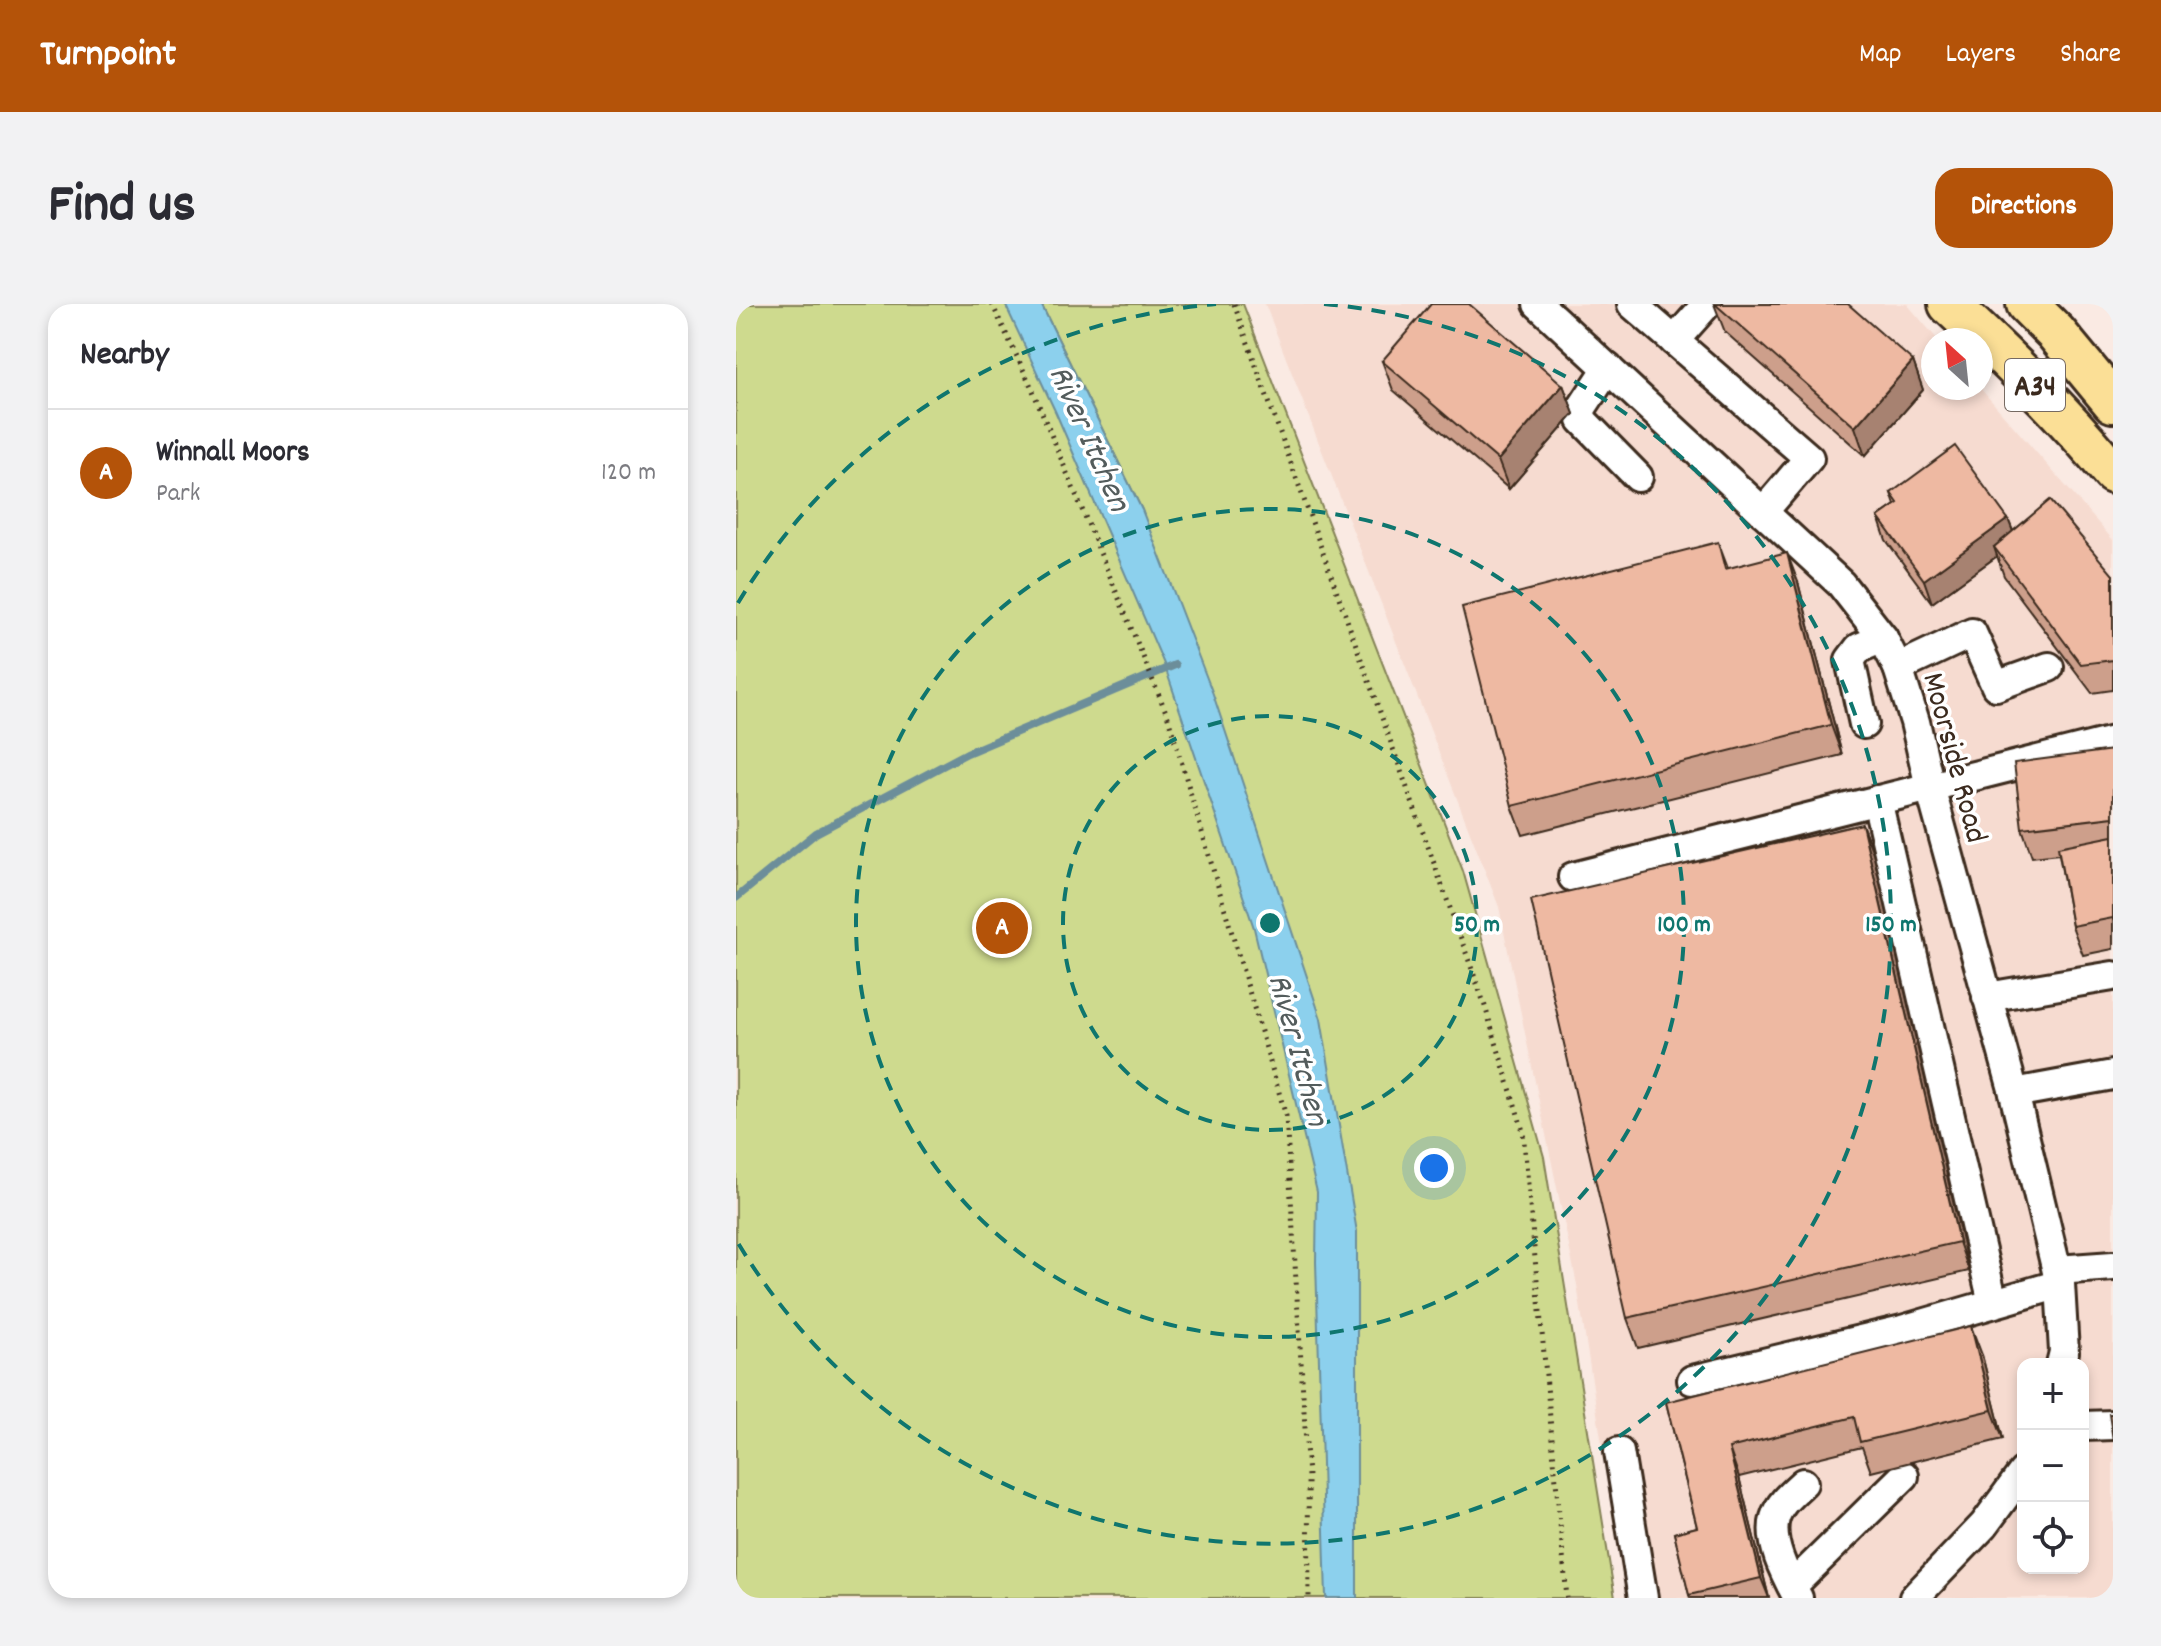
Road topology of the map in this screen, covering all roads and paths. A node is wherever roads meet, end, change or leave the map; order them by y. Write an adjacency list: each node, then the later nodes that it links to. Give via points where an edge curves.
1 (992, 304): 38 (path, via 1168,717 1286,1116 1308,1477)
2 (1234, 304): 39 (path, via 1484,1003 1523,1131)
3 (1538, 304): 9 (street, Moorside Road)
4 (1632, 304): 8 (street)
5 (1707, 304): 8 (street)
6 (1949, 304): 11 (highway, A34, via 2014,363)
7 (2027, 304): 10 (highway, A34)
8 (1674, 341): 13 (street, via 1809,458)
9 (1608, 368): 12 (street, via 1581,409 1582,420); 13 (street, Moorside Road)
10 (2113, 402)
11 (2113, 473)
12 (1638, 477)
13 (1763, 512): 14 (street, Moorside Road, via 1841,584)
14 (1883, 638): 16 (street, Moorside Road); 17 (street, via 1859,648 1850,660)
15 (2049, 667): 16 (street, via 1996,686 1972,633)
16 (1898, 668): 19 (street, Moorside Road)
17 (1864, 724)
18 (2113, 741): 19 (street)
19 (1930, 787): 20 (street); 23 (street, Moorside Road)
20 (1877, 800): 21 (street); 28 (street)
21 (1573, 877)
22 (2113, 976): 23 (street)
23 (1987, 997): 25 (street, Moorside Road)
24 (2113, 1075): 25 (street)
25 (2014, 1093): 27 (street, Moorside Road)
26 (2113, 1266): 27 (street)
27 (2058, 1277): 28 (street); 29 (street, Moorside Road)
28 (1993, 1303): 30 (street)
29 (2062, 1358)
30 (1692, 1380)
31 (2113, 1425): 32 (street)
32 (2089, 1426)
33 (1619, 1452): 40 (street)
34 (1904, 1476): 37 (street)
35 (2017, 1480): 41 (street, via 1984,1525)
36 (1803, 1483): 37 (street, via 1774,1519 1775,1539)
37 (1795, 1592)
38 (1309, 1598)
39 (1567, 1598)
40 (1643, 1598)
41 (1914, 1598)

